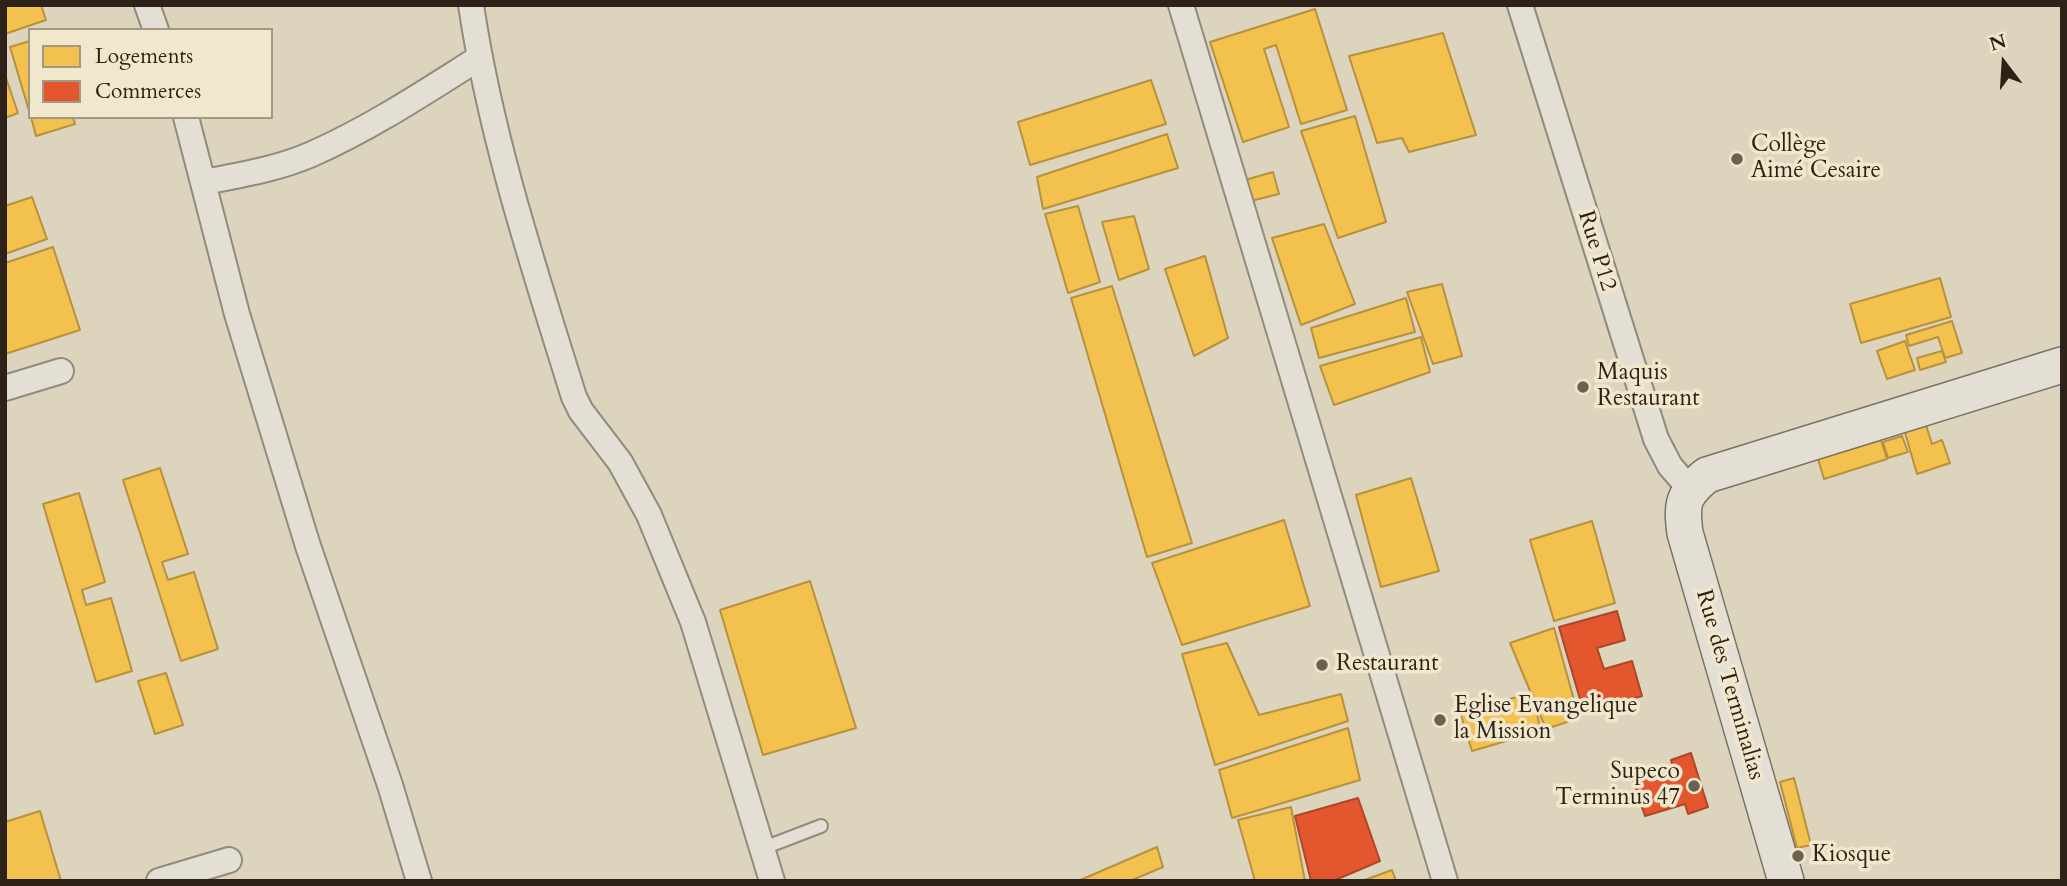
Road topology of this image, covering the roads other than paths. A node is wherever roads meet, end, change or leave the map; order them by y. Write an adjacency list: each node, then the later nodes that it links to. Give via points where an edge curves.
1 (147, 5): 5 (street)
2 (471, 5): 6 (street)
3 (1181, 5): 19 (street)
4 (1520, 5): 12 (street, Rue P12, via 1656,439 1670,466)
5 (155, 28)
6 (479, 58): 8 (street, via 311,154 258,172); 14 (street, via 506,173 574,397 620,462 649,515 688,610)
7 (187, 119): 8 (street)
8 (204, 182): 17 (street, via 237,314 304,533)
9 (2062, 365): 12 (street, via 1707,475)
10 (61, 372): 11 (street)
11 (5, 388)
12 (1690, 489): 20 (street, Rue des Terminalias, via 1682,513 1685,533)
13 (821, 826): 14 (lane)
14 (761, 849): 18 (street)
15 (229, 860): 16 (street)
16 (159, 881)
17 (419, 881)
18 (772, 881)
19 (1445, 881)
20 (1786, 881)

